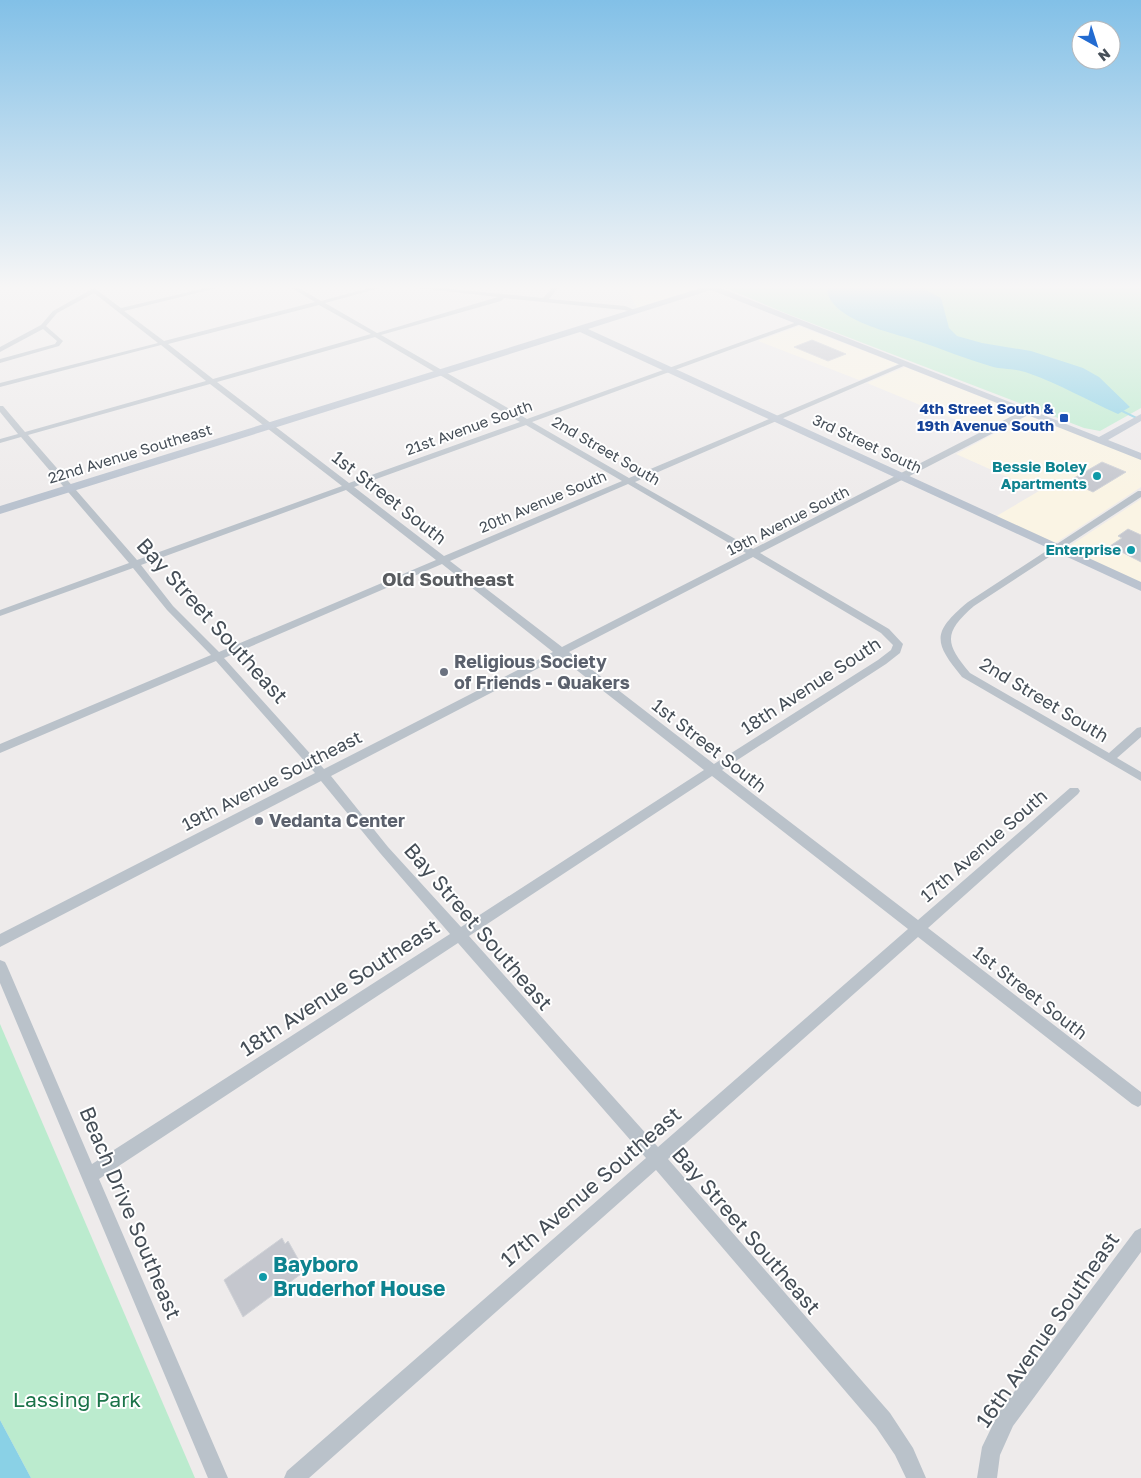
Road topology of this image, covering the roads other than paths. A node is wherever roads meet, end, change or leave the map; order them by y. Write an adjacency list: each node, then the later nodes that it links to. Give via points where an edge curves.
1 (16, 357): 10 (street)
2 (109, 357): 15 (street)
3 (182, 357): 14 (street, 1st Street South)
4 (296, 357): 14 (street)
5 (415, 357): 13 (street, 2nd Street South)
6 (490, 357): 13 (street, 22nd Avenue Southeast)
7 (642, 357): 12 (street, 3rd Street South)
8 (707, 357): 12 (street, 21st Avenue South)
9 (886, 357): 11 (street)
10 (0, 361)
11 (904, 364): 17 (street); 19 (street, 20th Avenue South)
12 (670, 370): 19 (street, 3rd Street South); 20 (street, 21st Avenue South)
13 (441, 372): 20 (street, 2nd Street South); 22 (street, 22nd Avenue Southeast)
14 (212, 380): 22 (street, 1st Street South); 23 (street)
15 (0, 385)
16 (0, 408): 23 (street, Bay Street Southeast)
17 (1027, 412): 25 (street); 27 (street, 19th Avenue South)
18 (1141, 417): 21 (street)
19 (775, 419): 27 (street, 3rd Street South); 28 (street, 20th Avenue South)
20 (527, 422): 28 (street, 2nd Street South); 29 (street, 21st Avenue South)
21 (1130, 424): 25 (street)
22 (268, 427): 29 (street, 1st Street South); 30 (street, 22nd Avenue Southeast)
23 (22, 434): 24 (street); 30 (street, Bay Street Southeast)
24 (0, 440)
25 (1101, 440): 26 (street)
26 (1141, 457)
27 (903, 477): 33 (street, 3rd Street South); 34 (street, 19th Avenue South)
28 (628, 481): 34 (street, 2nd Street South); 35 (street, 20th Avenue South)
29 (346, 487): 35 (street, 1st Street South); 36 (street, 21st Avenue South)
30 (70, 489): 32 (street, 22nd Avenue Southeast); 36 (street, Bay Street Southeast)
31 (1141, 493): 33 (street)
32 (0, 510)
33 (1057, 549): 37 (street, 3rd Street South); 44 (street, 2nd Street South, via 963,610 947,627 943,639 952,659 966,675)
34 (752, 554): 39 (street, 2nd Street South, via 885,631); 40 (street, 19th Avenue South)
35 (441, 560): 40 (street, 1st Street South); 41 (street, 20th Avenue South)
36 (135, 564): 38 (street, 21st Avenue South); 41 (street, Bay Street Southeast, via 170,608)
37 (1141, 588)
38 (0, 613)
39 (898, 644): 45 (street, 18th Avenue South, via 896,651 882,662)
40 (560, 653): 45 (street, 1st Street South); 46 (street, 19th Avenue Southeast)
41 (217, 656): 43 (street, 20th Avenue South); 46 (street, Bay Street Southeast)
42 (1141, 731): 44 (street)
43 (0, 749)
44 (1109, 759): 47 (street, 2nd Street South)
45 (712, 770): 49 (street, 1st Street South); 50 (street, 18th Avenue Southeast)
46 (322, 775): 50 (street, Bay Street Southeast); 51 (street, 19th Avenue Southeast)
47 (1141, 777)
48 (1074, 791): 49 (street, 17th Avenue South)
49 (917, 928): 53 (street, 1st Street South); 54 (street, 17th Avenue Southeast)
50 (460, 935): 54 (street, Bay Street Southeast); 55 (street, 18th Avenue Southeast)
51 (0, 941)
52 (0, 966): 55 (street, Beach Drive Southeast)
53 (1138, 1099)
54 (657, 1158): 58 (street, 17th Avenue Southeast); 59 (street, Bay Street Southeast, via 883,1420 897,1438)
55 (90, 1175): 57 (street, Beach Drive Southeast)
56 (1141, 1237): 60 (street, 16th Avenue Southeast, via 1006,1419 994,1441)
57 (218, 1478)
58 (294, 1478)
59 (916, 1478)
60 (987, 1478)

